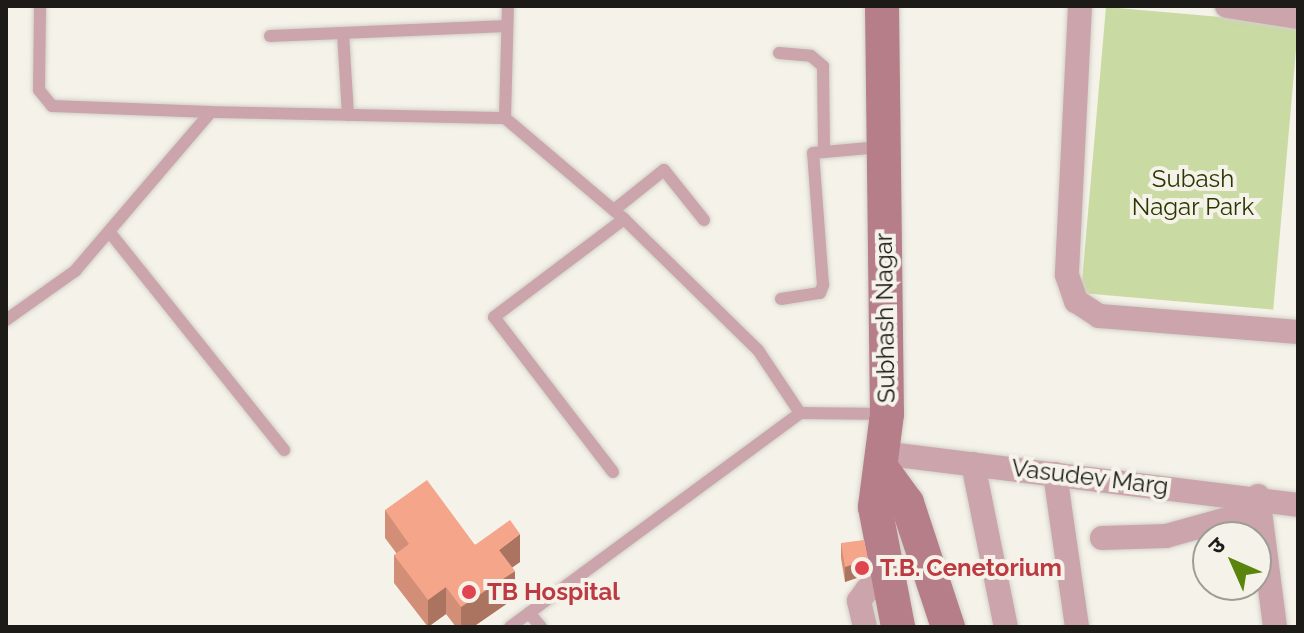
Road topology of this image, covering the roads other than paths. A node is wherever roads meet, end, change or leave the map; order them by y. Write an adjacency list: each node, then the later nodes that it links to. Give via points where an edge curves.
1 (40, 6): 11 (lane, via 39,90 52,106)
2 (508, 6): 7 (lane)
3 (882, 6): 14 (street, Subhash Nagar)
4 (1080, 6): 21 (street, via 1067,275 1076,301 1099,316)
5 (1227, 6): 6 (street)
6 (1298, 17)
7 (507, 26): 8 (lane); 13 (lane)
8 (343, 33): 9 (lane); 12 (lane)
9 (270, 36)
10 (779, 53): 15 (lane, via 811,56 823,66)
11 (211, 112): 12 (lane); 18 (lane)
12 (348, 115): 13 (lane)
13 (505, 118): 16 (lane)
14 (884, 147): 15 (lane); 23 (street, Subhash Nagar)
15 (824, 152): 19 (lane, via 813,153 823,285 820,293)
16 (619, 215): 17 (lane, via 664,170); 22 (lane, via 758,350); 27 (lane, via 494,317)
17 (704, 220)
18 (111, 234): 20 (lane); 24 (lane)
19 (781, 299)
20 (6, 320)
21 (1298, 332)
22 (800, 413): 23 (lane); 33 (lane)
23 (887, 414): 25 (street, Subhash Nagar)
24 (284, 450)
25 (882, 461): 26 (street, Vasudev Marg); 32 (street, Subhash Nagar, via 875,507); 38 (street, via 907,503)
26 (973, 464): 28 (street, Vasudev Marg); 39 (street)
27 (613, 472)
28 (1055, 474): 29 (street, Vasudev Marg); 40 (street)
29 (1259, 503): 30 (street, Vasudev Marg); 31 (street, via 1166,536); 41 (street)
30 (1298, 505)
31 (1102, 538)
32 (889, 583): 36 (street, via 867,590 859,601); 37 (street, Subhash Nagar)
33 (529, 613): 34 (lane); 35 (lane)
34 (510, 627)
35 (541, 627)
36 (865, 627)
37 (898, 627)
38 (948, 627)
39 (1006, 627)
40 (1077, 627)
41 (1275, 627)

